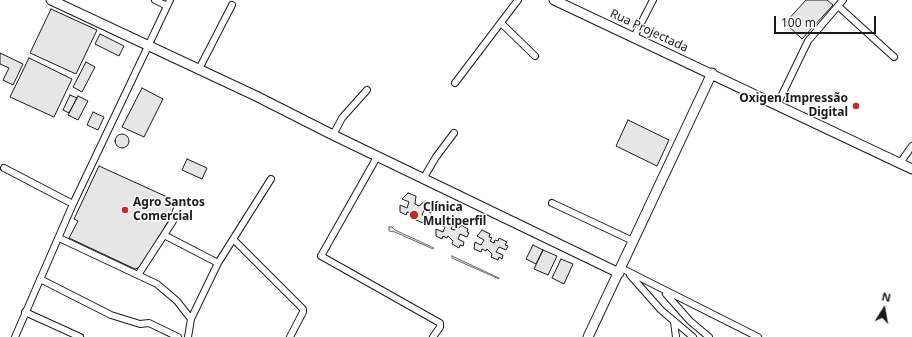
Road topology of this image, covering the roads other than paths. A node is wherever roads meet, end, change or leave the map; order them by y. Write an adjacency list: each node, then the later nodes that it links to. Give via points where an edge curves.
1 (51, 0): 11 (street)
2 (155, 0): 7 (street)
3 (518, 0): 9 (street)
4 (554, 0): 10 (street, Rua Projectada)
5 (653, 0): 10 (street)
6 (841, 2): 13 (street); 18 (street, via 808,41)
7 (168, 3): 11 (street)
8 (232, 5): 14 (street)
9 (501, 23): 12 (street); 16 (street)
10 (634, 37): 15 (street, Rua Projectada)
11 (149, 46): 14 (street); 29 (street)
12 (535, 56)
13 (894, 57)
14 (199, 69): 20 (street)
15 (712, 73): 18 (street, Rua Projectada); 34 (street)
16 (455, 83)
17 (367, 90): 20 (street, via 342,118)
18 (777, 105): 23 (street, Rua Projectada)
19 (454, 133): 27 (street)
20 (332, 135): 22 (street)
21 (912, 146): 23 (street)
22 (377, 157): 27 (street); 48 (street, via 321,256 440,323)
23 (900, 163): 25 (street, Rua Projectada)
24 (4, 168): 29 (street)
25 (912, 168)
26 (271, 179): 33 (street)
27 (423, 179): 36 (street)
28 (552, 203): 34 (street)
29 (73, 204): 32 (street)
30 (173, 221): 31 (street)
31 (164, 235): 35 (street); 37 (street)
32 (59, 238): 37 (street); 38 (street)
33 (233, 239): 35 (street); 47 (street, via 303,309)
34 (633, 241): 36 (street)
35 (218, 263): 41 (street)
36 (620, 271): 39 (street); 42 (street, via 632,276); 49 (street)
37 (138, 275): 41 (street, via 157,284 177,301)
38 (40, 279): 40 (street); 45 (street, via 111,315 140,324 149,323)
39 (657, 287): 52 (street); 53 (street)
40 (25, 312): 43 (street); 44 (street)
41 (191, 319): 46 (street)
42 (674, 322): 50 (street); 51 (street)
43 (15, 337)
44 (80, 337)
45 (178, 337)
46 (188, 337)
47 (290, 337)
48 (433, 337)
49 (588, 337)
50 (676, 337)
51 (693, 337)
52 (709, 337)
53 (758, 337)

